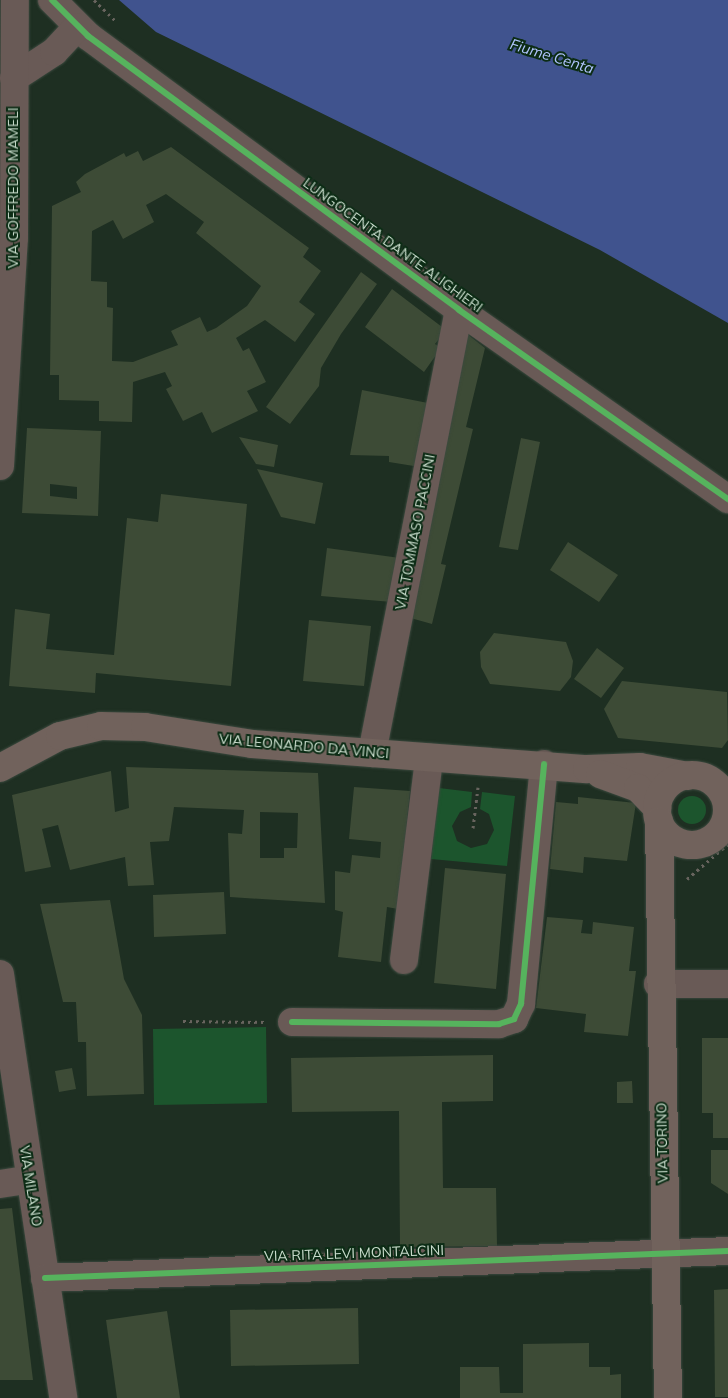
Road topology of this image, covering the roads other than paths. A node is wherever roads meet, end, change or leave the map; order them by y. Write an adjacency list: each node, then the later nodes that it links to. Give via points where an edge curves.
1 (15, 0): 4 (street, VIA GOFFREDO MAMELI)
2 (52, 0): 3 (street, LUNGOCENTA DANTE ALIGHIERI)
3 (77, 27): 4 (street, via 54,52); 5 (street, LUNGOCENTA DANTE ALIGHIERI)
4 (14, 78): 6 (street, VIA GOFFREDO MAMELI, via 14,238)
5 (459, 310): 7 (street, LUNGOCENTA DANTE ALIGHIERI); 8 (street, VIA TOMMASO PACCINI)
6 (0, 466)
7 (728, 499)
8 (372, 753): 9 (main road, VIA LEONARDO DA VINCI); 11 (main road, VIA LEONARDO DA VINCI, via 101,726 60,736)
9 (429, 758): 10 (main road, VIA LEONARDO DA VINCI); 18 (street)
10 (544, 764): 12 (main road, VIA LEONARDO DA VINCI); 22 (street, via 521,1004 514,1020 499,1024)
11 (0, 768)
12 (587, 769): 13 (main road, VIA LEONARDO DA VINCI, via 640,768); 14 (main road, VIA LEONARDO DA VINCI, via 638,788)
13 (709, 779): 14 (main road, via 667,787); 15 (main road, via 727,804)
14 (658, 815): 16 (main road, via 670,837); 17 (main road, VIA TORINO)
15 (727, 829): 16 (main road)
16 (697, 845): 17 (main road)
17 (671, 887): 19 (main road, VIA TORINO)
18 (404, 960)
19 (658, 984): 20 (street); 26 (main road, VIA TORINO)
20 (728, 984)
21 (1, 989): 23 (street, VIA MILANO)
22 (292, 1022)
23 (30, 1179): 24 (street); 27 (street, VIA MILANO)
24 (0, 1184)
25 (728, 1251): 26 (street, VIA RITA LEVI MONTALCINI)
26 (664, 1253): 27 (street, VIA RITA LEVI MONTALCINI); 29 (main road, VIA TORINO)
27 (45, 1278): 28 (street, VIA MILANO)
28 (63, 1398)
29 (668, 1398)

